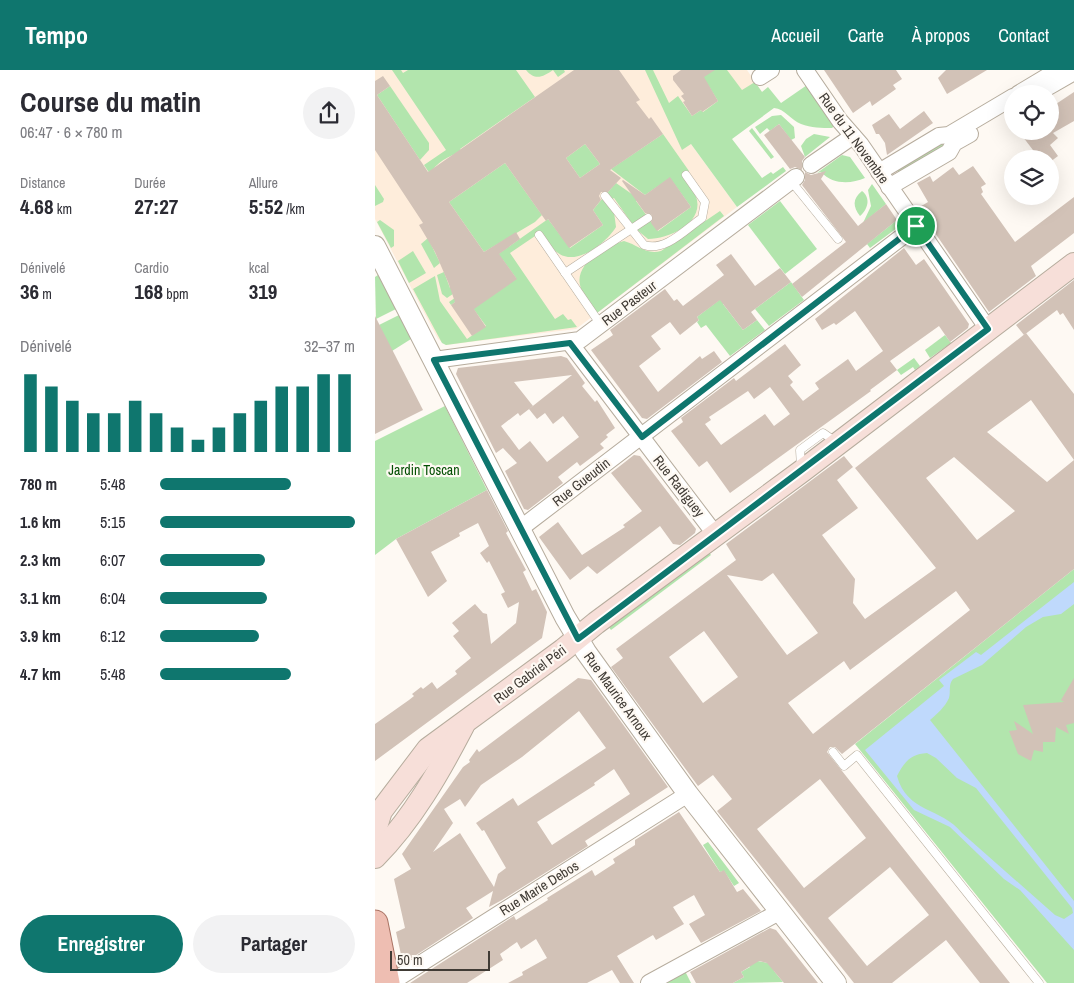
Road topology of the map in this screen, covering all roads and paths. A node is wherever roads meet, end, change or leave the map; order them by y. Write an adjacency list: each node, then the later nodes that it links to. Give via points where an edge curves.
1 (805, 70): 8 (street, Rue du 11 Novembre)
2 (1057, 70): 4 (street)
3 (1074, 72): 5 (street)
4 (1033, 85)
5 (1052, 85)
6 (1004, 103): 9 (street)
7 (1004, 113): 9 (street)
8 (853, 136): 10 (street); 11 (street, Rue du 11 Novembre)
9 (952, 139): 11 (street, via 939,136); 14 (street, via 949,152)
10 (811, 165)
11 (879, 172): 14 (street, Rue du 11 Novembre)
12 (686, 175): 18 (lane, via 705,202 702,218 663,246 644,245)
13 (794, 179): 20 (lane); 24 (street, Rue Pasteur)
14 (889, 187): 17 (street, Rue du 11 Novembre)
15 (605, 196): 18 (lane)
16 (648, 218): 18 (lane)
17 (916, 226): 25 (street, Rue du 11 Novembre); 28 (street, Rue Gueudin)
18 (631, 230): 23 (lane)
19 (539, 235): 23 (lane)
20 (838, 240)
21 (375, 246): 27 (street, Rue Maurice Arnoux)
22 (1074, 264): 25 (main road, Rue Gabriel Péri)
23 (565, 273): 24 (lane)
24 (601, 325): 26 (street, Rue Pasteur)
25 (988, 329): 30 (main road, Rue Gabriel Péri)
26 (570, 343): 27 (street, Rue Pasteur); 28 (street, Rue Radiguey)
27 (434, 360): 29 (street, Rue Maurice Arnoux)
28 (642, 437): 29 (street, Rue Gueudin); 30 (street, Rue Radiguey)
29 (521, 528): 31 (street, Rue Maurice Arnoux)
30 (715, 534): 31 (main road, Rue Gabriel Péri)
31 (578, 639): 32 (main road, Rue Gabriel Péri); 35 (street, Rue Maurice Arnoux)
32 (465, 722): 34 (lane, Rue Gabriel Péri); 36 (main road, Rue Gabriel Péri, via 428,749 381,811); 38 (main road, Rue Gabriel Péri, via 438,774 389,844)
33 (833, 752): 44 (lane, via 844,766 857,755)
34 (420, 784)
35 (688, 794): 39 (street, Rue Maurice Arnoux); 42 (street, Rue Marie Debos)
36 (380, 831): 37 (lane, Rue Gabriel Péri)
37 (375, 850)
38 (375, 857)
39 (779, 912): 41 (street, Rue Maurice Arnoux); 43 (street)
40 (375, 923): 42 (main road)
41 (830, 979)
42 (388, 983)
43 (649, 983)
44 (1039, 983)

